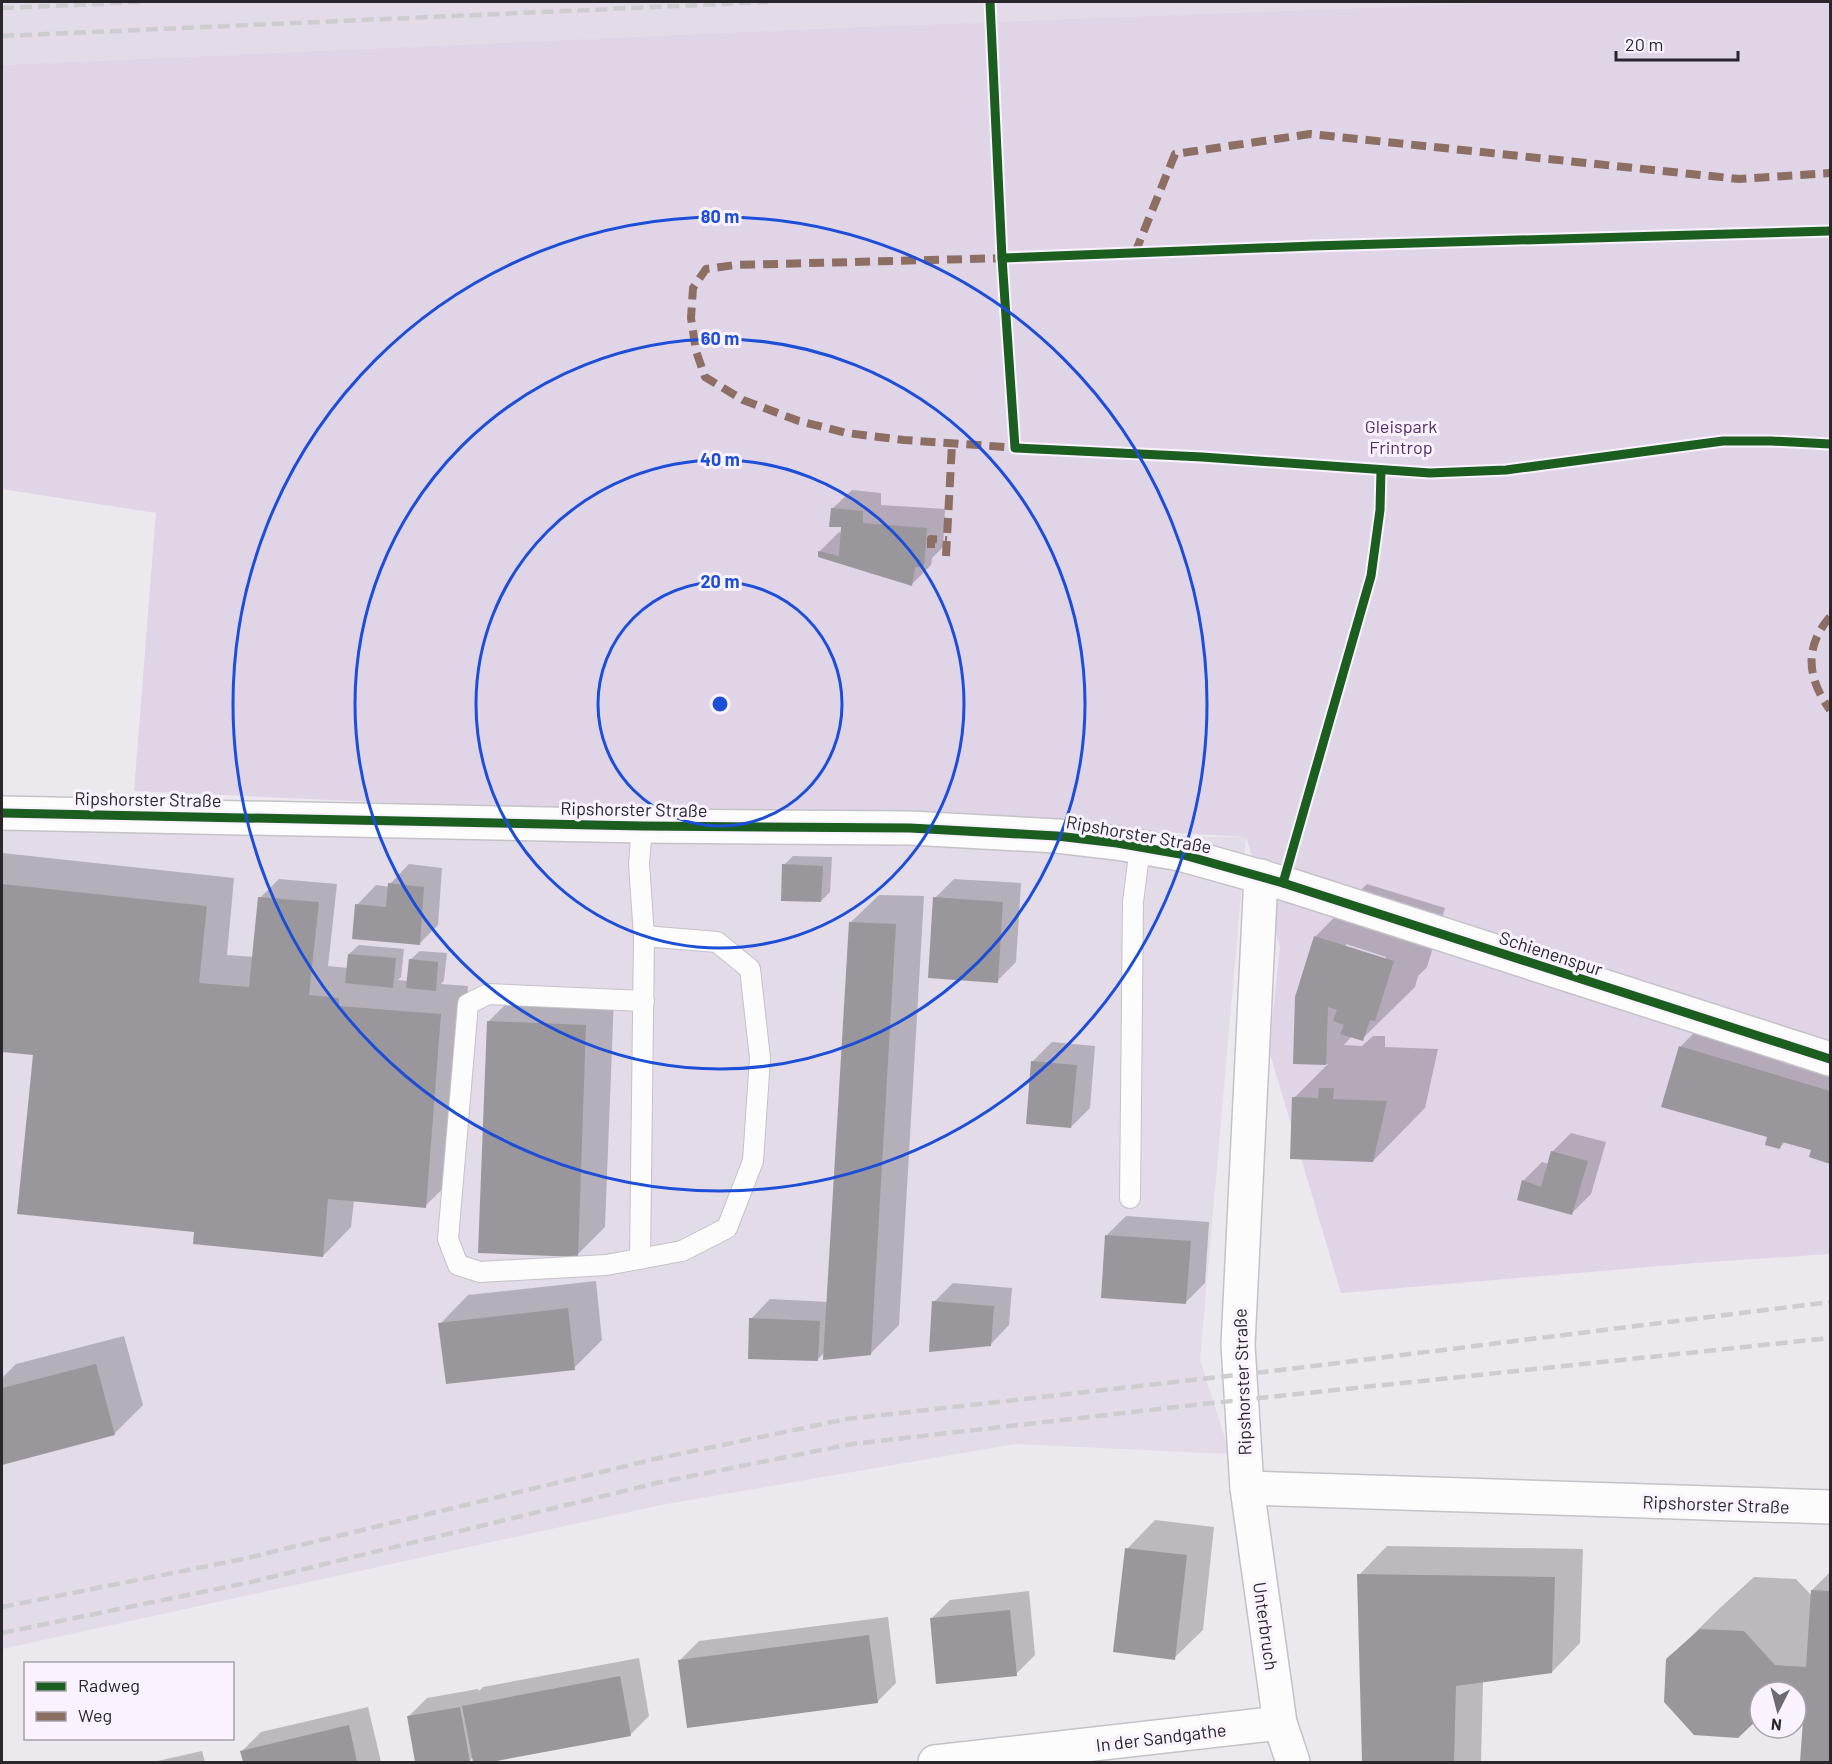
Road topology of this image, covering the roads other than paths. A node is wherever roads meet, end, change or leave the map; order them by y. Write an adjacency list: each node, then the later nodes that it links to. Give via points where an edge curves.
1 (2, 813): 2 (street, Ripshorster Straße)
2 (642, 826): 3 (street, Ripshorster Straße, via 910,828 1057,836); 5 (lane, via 639,864)
3 (1140, 847): 4 (street, Ripshorster Straße); 8 (lane, via 1133,902)
4 (1261, 876): 7 (street, Schienenspur); 10 (street, Ripshorster Straße, via 1238,1345)
5 (644, 936): 6 (lane); 9 (lane, via 717,942 750,969 760,1058 753,1161 727,1228 682,1251)
6 (644, 1001): 9 (lane); 9 (lane, via 488,994 468,1004 448,1239 458,1265 480,1272 606,1265)
7 (1830, 1059)
8 (1130, 1198)
9 (640, 1259)
10 (1247, 1488): 11 (street, Ripshorster Straße); 12 (street, Unterbruch)
11 (1830, 1507)
12 (1280, 1723): 13 (street, In der Sandgathe); 14 (street, Unterbruch)
13 (935, 1762)
14 (1293, 1762)

